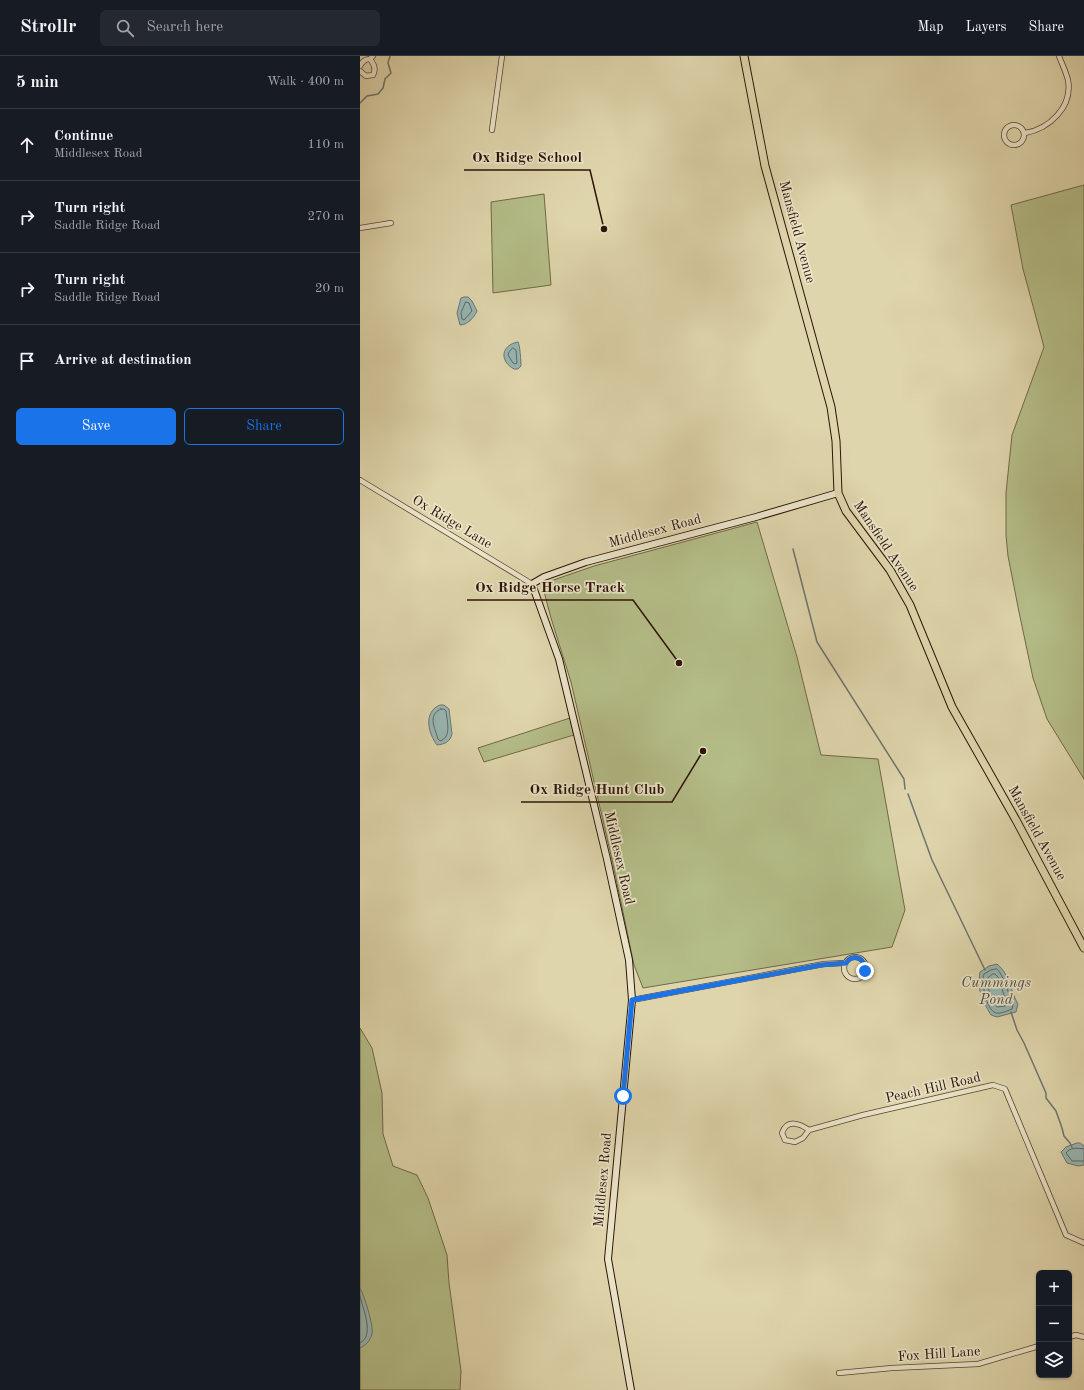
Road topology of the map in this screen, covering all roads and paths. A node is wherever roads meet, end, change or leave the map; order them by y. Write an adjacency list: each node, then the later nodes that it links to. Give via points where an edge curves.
1 (502, 56): 7 (street)
2 (744, 56): 12 (main road, Mansfield Avenue, via 765,166 831,407 836,441)
3 (1059, 56): 8 (street, via 1068,79 1067,97 1062,110 1051,123)
4 (372, 58): 5 (street); 6 (street, via 373,75 366,76)
5 (360, 66)
6 (360, 70)
7 (492, 130)
8 (1025, 133): 8 (street, via 1019,126 1012,125 1006,129 1004,137 1010,144 1017,145 1023,141)
9 (391, 223): 10 (street)
10 (360, 228)
11 (360, 480): 13 (street, Ox Ridge Lane)
12 (838, 493): 13 (main road, Middlesex Road, via 586,562); 14 (main road, Mansfield Avenue, via 846,511 890,570 910,606 952,708 1016,820)
13 (532, 584): 16 (main road, Middlesex Road, via 559,659 629,960)
14 (1084, 948)
15 (846, 963): 15 (street, via 845,972 850,977 856,979 864,974 866,966 861,959 851,958); 16 (street, via 821,965)
16 (632, 1000): 23 (main road, Middlesex Road, via 608,1259)
17 (809, 1130): 17 (street, Peach Hill Road, via 803,1138 795,1142 785,1140 782,1133 790,1123); 18 (street, Peach Hill Road, via 993,1085 1005,1089 1066,1235)
18 (1084, 1243)
19 (1072, 1336): 20 (street)
20 (1084, 1337)
21 (1036, 1347): 22 (street, Fox Hill Lane, via 978,1364)
22 (839, 1373)
23 (631, 1390)

